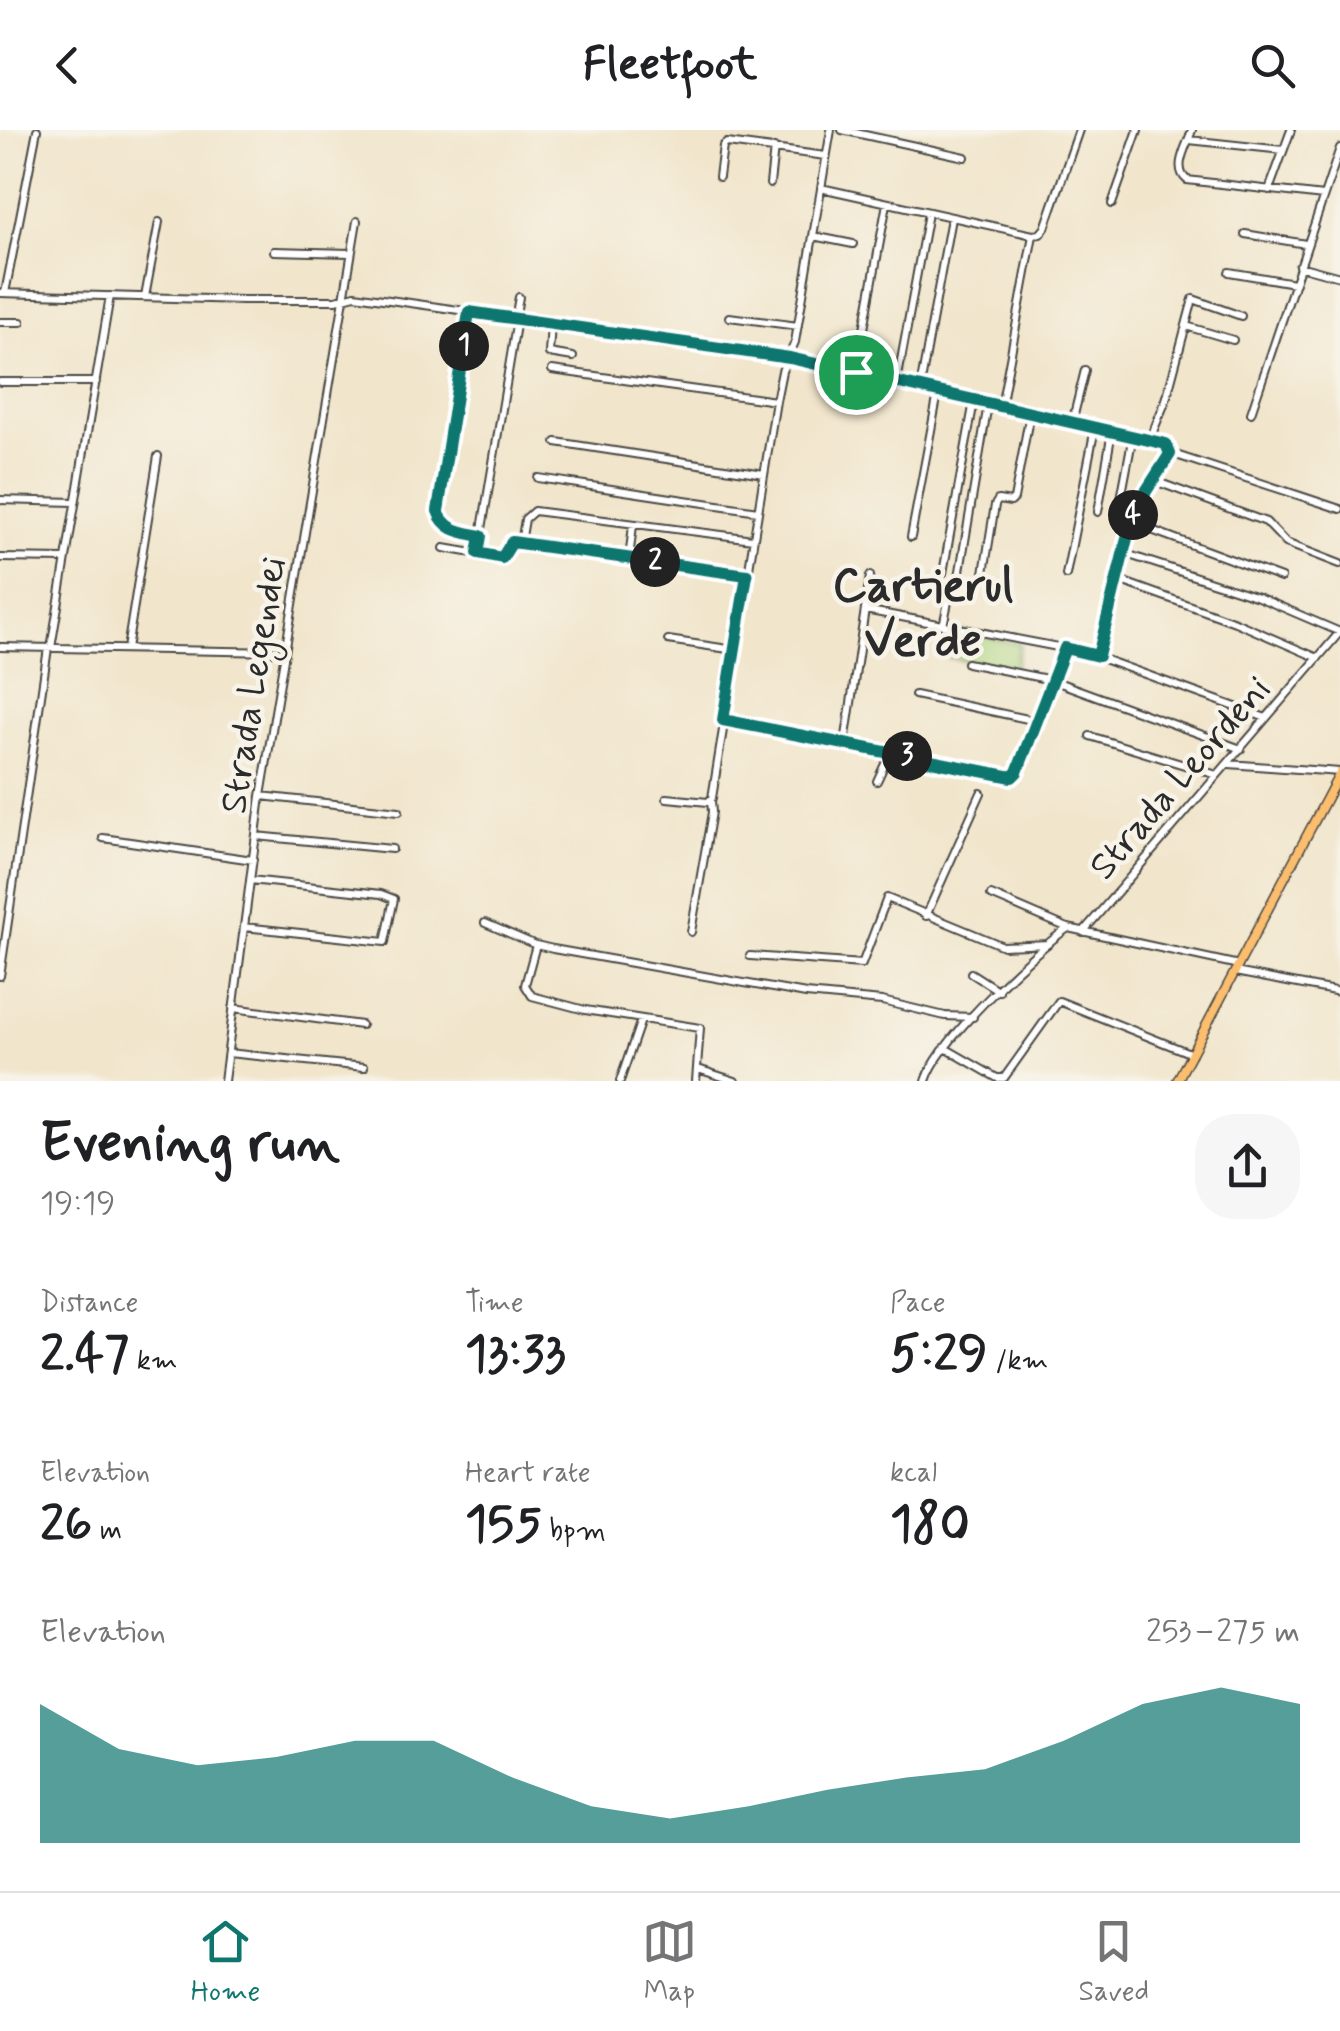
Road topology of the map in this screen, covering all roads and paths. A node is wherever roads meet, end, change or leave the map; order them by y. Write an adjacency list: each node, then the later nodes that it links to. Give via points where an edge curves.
1 (37, 130): 36 (street)
2 (831, 130): 12 (street)
3 (842, 130): 13 (street)
4 (1079, 130): 25 (street, via 1045,228)
5 (1138, 130): 20 (street)
6 (1192, 130): 8 (street)
7 (1291, 130): 11 (street)
8 (1189, 140): 11 (street); 17 (street, via 1180,168 1184,178)
9 (774, 148): 12 (street); 14 (street, via 724,144); 15 (street)
10 (1340, 148): 18 (street)
11 (1284, 150): 17 (street)
12 (826, 156): 16 (street)
13 (965, 158)
14 (719, 177)
15 (770, 184)
16 (821, 188): 19 (street); 27 (street)
17 (1270, 190): 18 (street)
18 (1323, 196): 29 (street)
19 (888, 203): 21 (street); 55 (street)
20 (1112, 204)
21 (928, 212): 22 (street); 58 (street)
22 (952, 218): 25 (street); 59 (street)
23 (160, 222): 38 (street)
24 (356, 222): 31 (street, Strada Legendei)
25 (1033, 234): 64 (street)
26 (1245, 234): 29 (street)
27 (813, 236): 28 (street); 48 (street)
28 (853, 244)
29 (1306, 244): 32 (street)
30 (274, 250): 31 (street)
31 (351, 252): 40 (street, Strada Legendei)
32 (1299, 266): 34 (street); 35 (street)
33 (1229, 272): 35 (street)
34 (1340, 278)
35 (1294, 283): 65 (street)
36 (2, 293): 37 (street)
37 (110, 296): 38 (street); 57 (street)
38 (145, 297): 40 (street)
39 (519, 297): 44 (street)
40 (342, 298): 41 (street, via 355,294); 113 (street, Strada Legendei)
41 (469, 312): 44 (street); 86 (street, via 438,511 452,529)
42 (1241, 316): 49 (street, via 1193,299)
43 (729, 317): 48 (street)
44 (516, 319): 47 (street); 86 (street)
45 (0, 322): 46 (street)
46 (21, 322)
47 (551, 324): 51 (street, via 549,353); 52 (street)
48 (798, 326): 52 (street)
49 (1186, 326): 50 (street); 71 (street)
50 (1233, 340)
51 (573, 357)
52 (790, 358): 55 (street); 62 (street)
53 (552, 370): 62 (street)
54 (1085, 370): 67 (street)
55 (856, 372): 58 (street)
56 (0, 382): 57 (street)
57 (96, 382): 79 (street)
58 (897, 382): 59 (street)
59 (920, 388): 60 (street)
60 (938, 392): 61 (street); 87 (street)
61 (974, 401): 63 (street); 97 (street)
62 (776, 402): 75 (street)
63 (988, 404): 64 (street); 105 (street, via 958,582)
64 (1000, 407): 66 (street)
65 (1251, 412)
66 (1030, 413): 67 (street); 101 (street, via 1014,499 995,502)
67 (1072, 423): 68 (street)
68 (1095, 428): 69 (street); 99 (street)
69 (1112, 431): 70 (street); 82 (street)
70 (1133, 436): 71 (street); 83 (street)
71 (1150, 439): 73 (street, via 1166,444)
72 (556, 442): 75 (street)
73 (1170, 454): 77 (street); 80 (street)
74 (158, 456): 110 (street)
75 (764, 474): 81 (street)
76 (538, 478): 81 (street)
77 (1152, 480): 84 (street); 96 (street, via 1266,522 1291,546)
78 (0, 500): 79 (street)
79 (75, 502): 94 (street)
80 (1340, 510)
81 (758, 511): 88 (street)
82 (1098, 512)
83 (1117, 520)
84 (1130, 522): 92 (street); 102 (street)
85 (633, 525): 88 (street); 89 (street, via 534,511 525,518); 95 (street)
86 (481, 536): 91 (street)
87 (912, 537)
88 (753, 539): 98 (street)
89 (521, 543): 91 (street, via 509,543 502,558); 95 (street)
90 (444, 548): 91 (street)
91 (478, 553)
92 (1123, 553): 103 (street); 106 (street)
93 (0, 558): 94 (street)
94 (65, 559): 109 (street)
95 (629, 559): 98 (street)
96 (1340, 564)
97 (943, 573)
98 (747, 575): 112 (street)
99 (1066, 575)
100 (870, 576): 104 (street)
101 (982, 578)
102 (1281, 578)
103 (1116, 579): 114 (street); 115 (street, Strada Leordeni)
104 (865, 610): 105 (street); 123 (street)
105 (943, 626): 111 (street)
106 (1340, 632): 115 (street, Strada Leordeni)
107 (668, 640): 112 (street)
108 (0, 647): 109 (street)
109 (50, 648): 110 (street); 150 (street)
110 (127, 648): 113 (street)
111 (1065, 648): 114 (street); 117 (street)
112 (735, 650): 120 (street)
113 (284, 652): 131 (street, Strada Legendei)
114 (1098, 656): 119 (street)
115 (1318, 658): 119 (street, Strada Leordeni)
116 (967, 663): 117 (street)
117 (1052, 680): 121 (street); 124 (street)
118 (915, 694): 121 (street)
119 (1266, 718): 124 (street, Strada Leordeni)
120 (723, 720): 123 (street); 133 (street)
121 (1037, 721): 125 (street, via 1017,772 1008,777)
122 (1090, 736): 128 (street)
123 (844, 743): 125 (street)
124 (1241, 748): 126 (street, Strada Leordeni)
125 (890, 752): 129 (street)
126 (1228, 764): 127 (street); 128 (street, Strada Leordeni)
127 (1340, 772): 151 (main road)
128 (1217, 776): 146 (street, Strada Leordeni)
129 (877, 782)
130 (981, 792): 141 (street)
131 (261, 796): 134 (street); 135 (street, Strada Legendei)
132 (668, 798): 133 (street)
133 (711, 801): 145 (street)
134 (399, 810)
135 (256, 836): 137 (street); 138 (street, Strada Legendei)
136 (102, 838): 138 (street)
137 (392, 848)
138 (253, 860): 139 (street, Strada Legendei)
139 (250, 880): 143 (street, Strada Legendei); 143 (street, via 394,899 386,942)
140 (992, 895): 144 (street)
141 (926, 916): 147 (street, via 1003,946); 149 (street, via 887,898 862,964)
142 (485, 923): 148 (street)
143 (244, 927): 156 (street, Strada Legendei)
144 (1068, 928): 146 (street); 147 (street)
145 (691, 932)
146 (1082, 932): 151 (street)
147 (1048, 944): 154 (street)
148 (536, 945): 157 (street); 158 (street, via 524,986 532,996)
149 (750, 956)
150 (1, 963): 153 (street)
151 (1237, 969): 155 (street); 162 (main road)
152 (971, 973): 154 (street)
153 (0, 976)
154 (999, 990): 157 (street)
155 (1340, 992)
156 (234, 1008): 159 (street); 161 (street, Strada Legendei)
157 (973, 1018): 160 (street)
158 (641, 1020): 164 (street, via 701,1030); 166 (street)
159 (360, 1025)
160 (945, 1048): 162 (street, via 1004,1078 1059,1002); 169 (street)
161 (228, 1053): 163 (street); 165 (street, Strada Legendei)
162 (1192, 1054): 170 (main road)
163 (364, 1067)
164 (698, 1069): 167 (street); 168 (street)
165 (224, 1081)
166 (620, 1081)
167 (696, 1081)
168 (735, 1081)
169 (926, 1081)
170 (1178, 1081)

